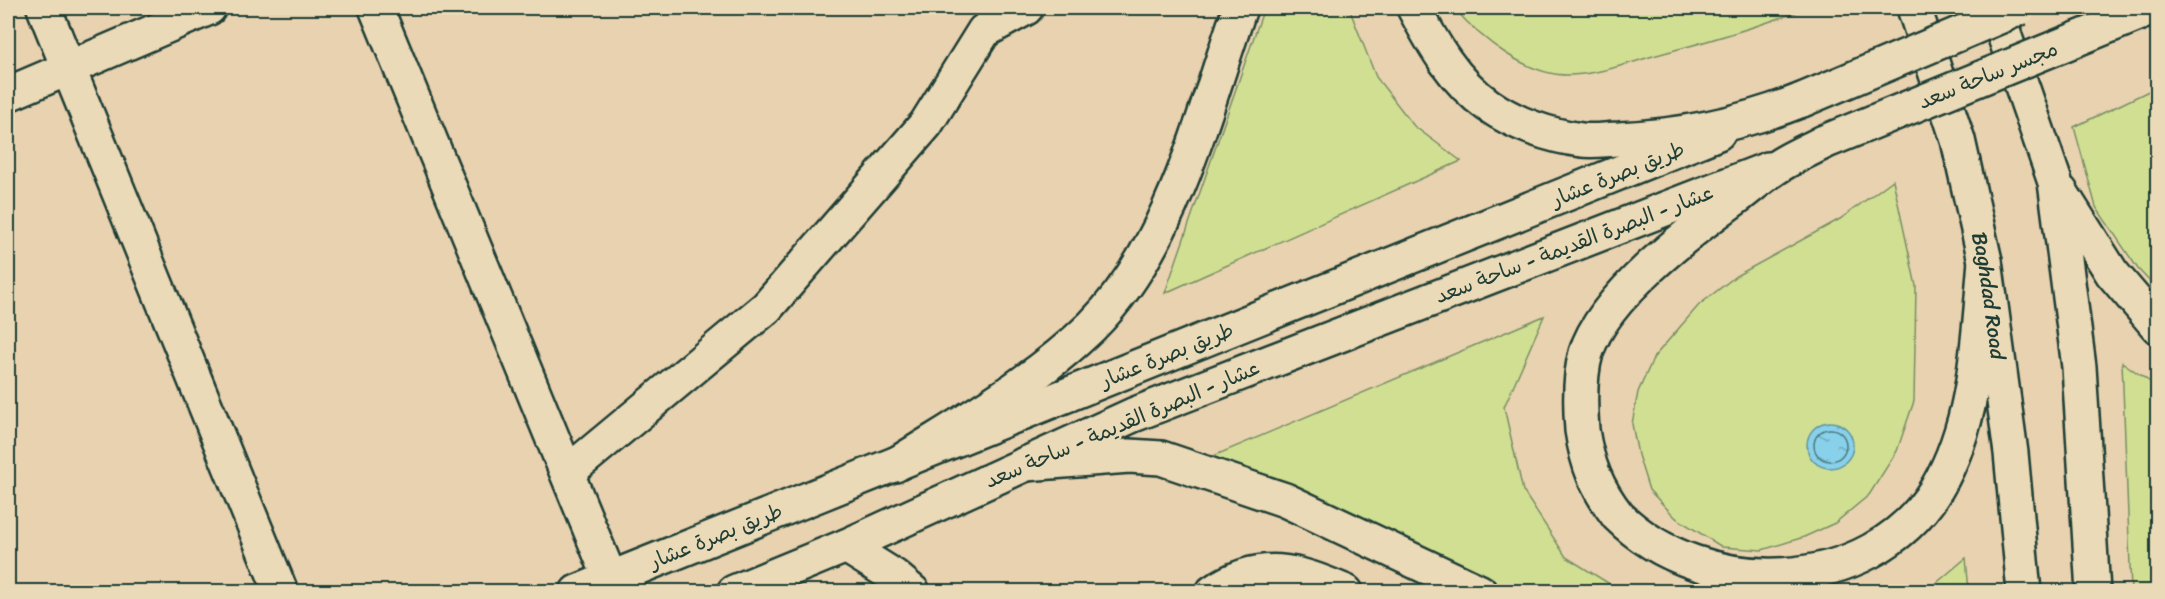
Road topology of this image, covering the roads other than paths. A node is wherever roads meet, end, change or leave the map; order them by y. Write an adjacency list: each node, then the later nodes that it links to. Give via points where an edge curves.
1 (44, 8): 11 (main road)
2 (209, 8): 11 (main road)
3 (376, 8): 20 (main road)
4 (1026, 8): 20 (main road, via 984,31 926,124 767,307)
5 (1240, 8): 19 (main road, via 1176,190 1151,245 1122,288 1092,326 1047,362 987,407)
6 (1414, 8): 13 (main road, via 1457,77 1488,105 1536,130 1583,140 1636,138)
7 (1914, 8): 16 (main road, Baghdad Road, via 1958,140)
8 (1995, 8): 15 (main road)
9 (2020, 8): 13 (main road, bridge)
10 (2152, 8): 14 (main road, مجسر ساحة سعد, bridge, via 1824,142)
11 (69, 69): 12 (main road); 24 (main road)
12 (8, 94)
13 (1756, 118): 19 (main road, طريق بصرة عشار)
14 (1783, 163): 16 (main road, via 1694,228 1646,273 1608,312 1586,352 1579,404 1584,447 1604,498 1629,531 1661,557 1699,578 1766,588 1812,582 1841,574 1874,557 1908,529 1936,489 1962,432 1976,370); 18 (main road, عشار - البصرة القديمة - ساحة سعد, via 1133,415)
15 (2055, 182): 17 (main road, via 2112,273); 31 (main road, via 2079,367)
16 (1985, 261): 30 (main road, Baghdad Road, via 2011,453)
17 (2157, 327)
18 (1025, 464): 21 (main road, عشار - البصرة القديمة - ساحة سعد); 23 (main road, via 1129,456 1161,458 1285,500)
19 (895, 465): 22 (main road, طريق بصرة عشار)
20 (567, 473): 22 (main road)
21 (846, 546): 26 (main road, عشار - البصرة القديمة - ساحة سعد); 27 (main road)
22 (610, 578): 25 (main road, طريق بصرة عشار)
23 (1474, 590)
24 (281, 591)
25 (577, 591)
26 (734, 591)
27 (914, 591)
28 (1213, 591): 29 (main road, via 1240,577 1284,570)
29 (1346, 591)
30 (2024, 591)
31 (2093, 591)

